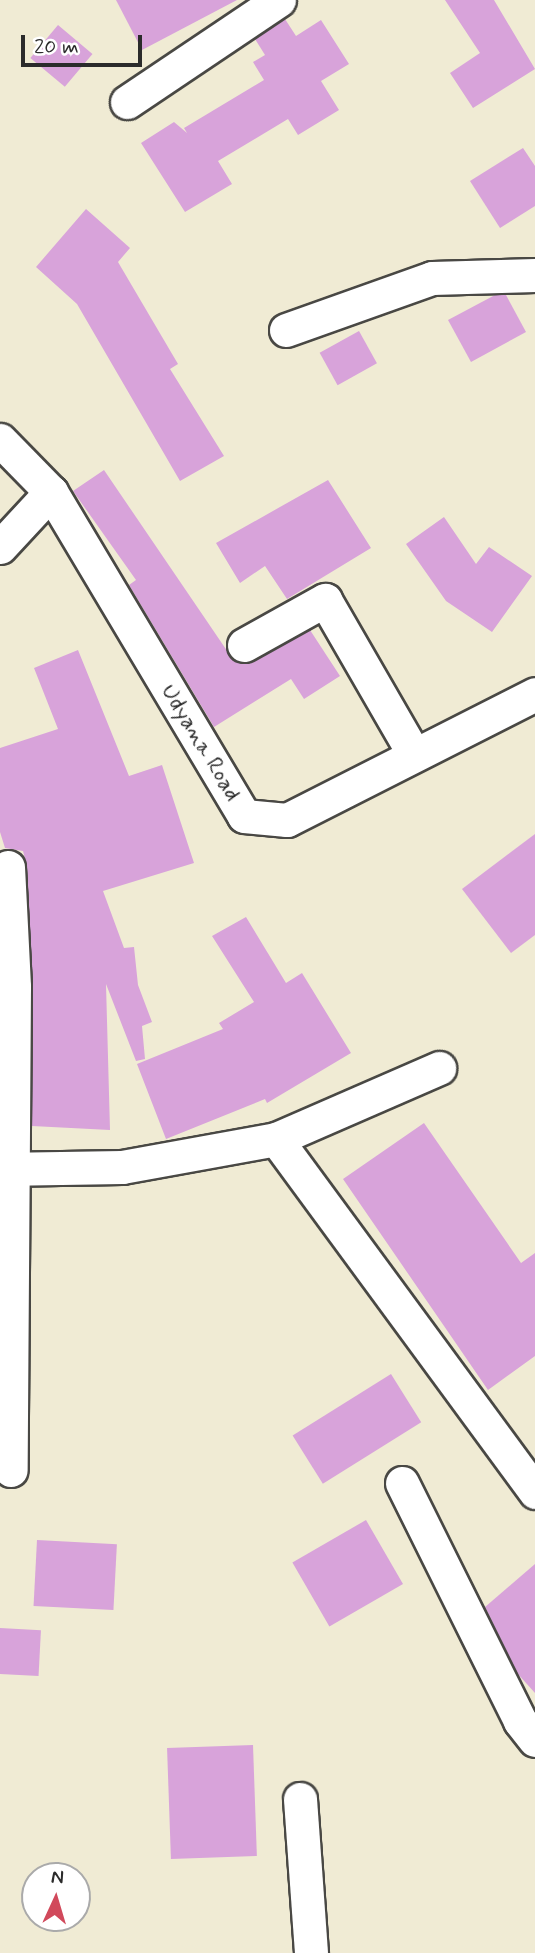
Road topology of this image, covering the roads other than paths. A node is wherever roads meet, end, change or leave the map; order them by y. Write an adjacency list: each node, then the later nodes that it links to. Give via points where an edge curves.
1 (279, 0): 2 (street)
2 (127, 102)
3 (535, 275): 4 (street, via 432,278)
4 (286, 330)
5 (0, 440): 6 (street, Udyana Road)
6 (51, 492): 7 (street); 10 (street, Udyana Road, via 244,816 287,820)
7 (0, 547)
8 (244, 645): 10 (street, via 325,600)
9 (535, 695): 10 (street, Udyana Road)
10 (414, 754)
11 (8, 867): 14 (street)
12 (439, 1068): 13 (street)
13 (276, 1139): 14 (street, via 122,1167); 17 (street)
14 (7, 1170): 15 (street)
15 (11, 1470)
16 (402, 1483): 18 (street, via 520,1721)
17 (535, 1492)
18 (535, 1740)
19 (300, 1799): 20 (street)
20 (311, 1953)

